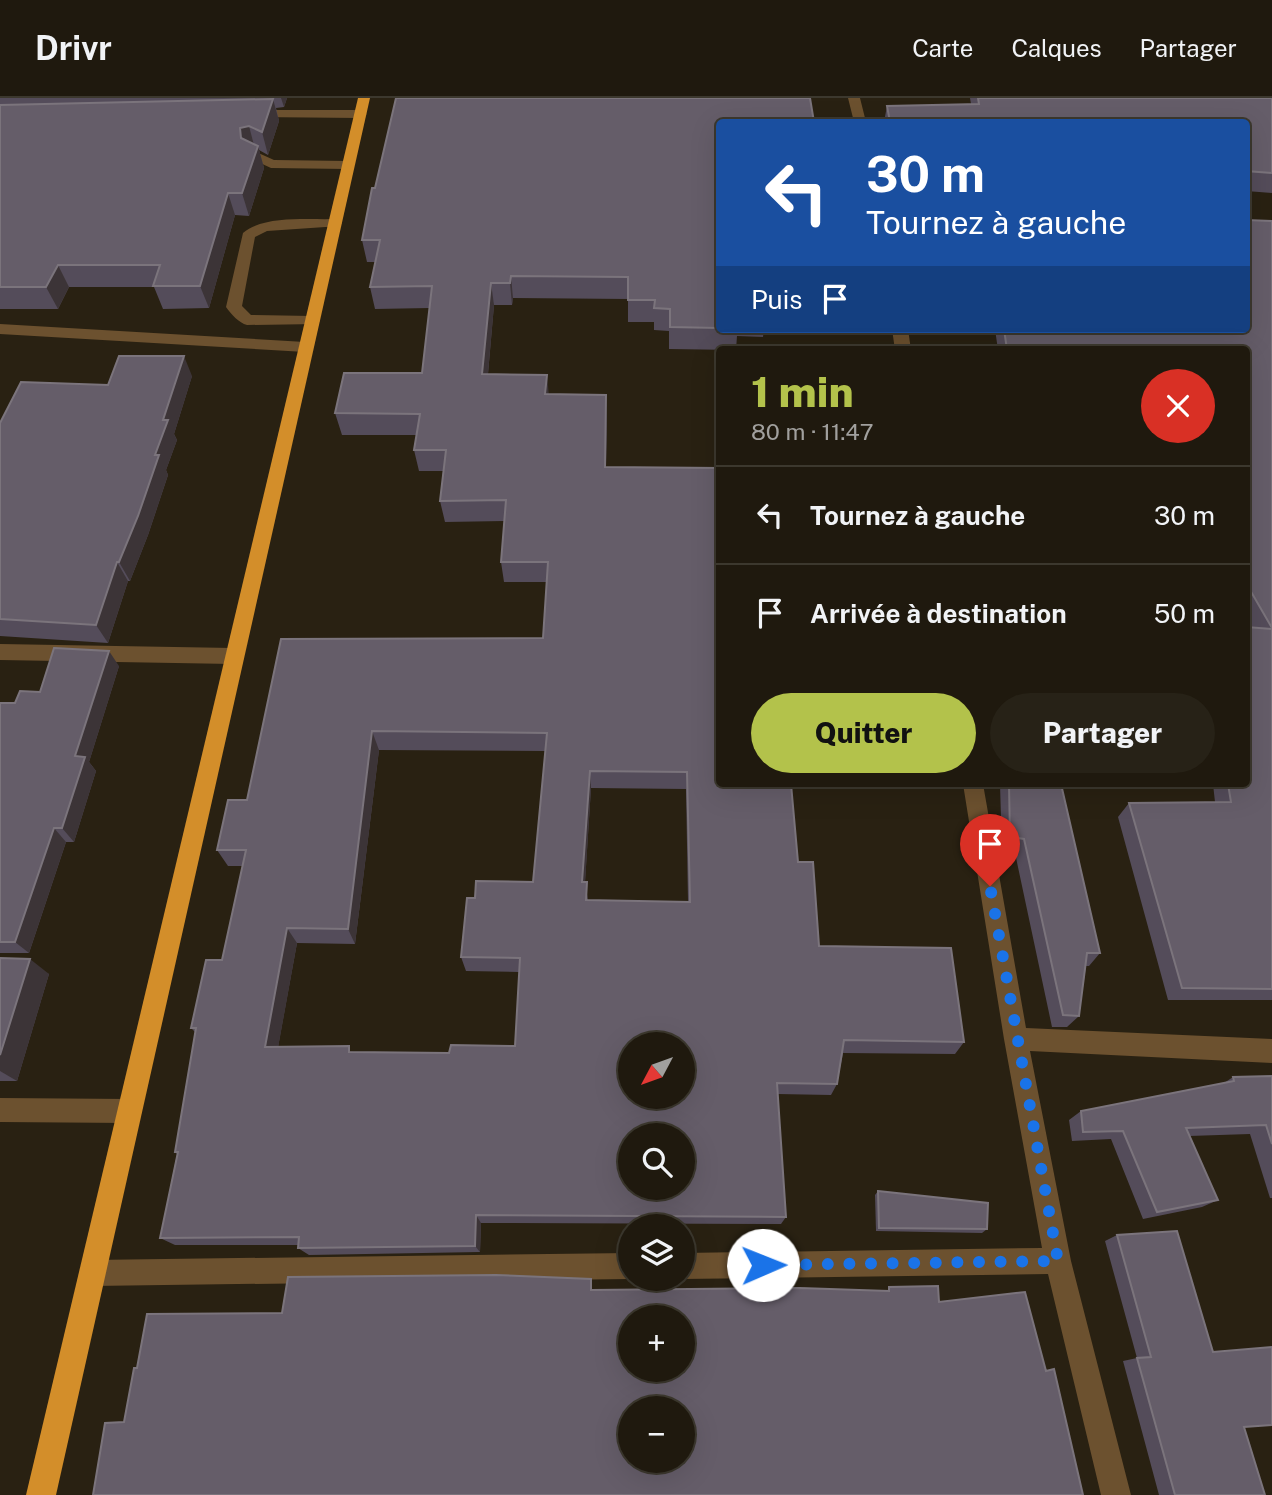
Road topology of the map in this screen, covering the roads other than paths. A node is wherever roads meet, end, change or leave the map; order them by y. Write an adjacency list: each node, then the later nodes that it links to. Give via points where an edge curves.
1 (854, 98): 4 (street)
2 (360, 112): 3 (street); 5 (street, via 276,121); 7 (highway)
3 (240, 114)
4 (859, 119)
5 (260, 130)
6 (254, 155): 7 (street, via 271,164)
7 (347, 164): 8 (highway)
8 (335, 223): 9 (highway); 9 (street, via 266,227 248,236 234,307 239,314 247,320)
9 (312, 321): 11 (highway)
10 (0, 329): 11 (street)
11 (305, 347): 13 (highway)
12 (0, 652): 13 (street)
13 (233, 656): 18 (highway)
14 (974, 787): 15 (street)
15 (1016, 1039): 16 (street); 19 (street)
16 (1272, 1051)
17 (0, 1110): 18 (street)
18 (129, 1111): 22 (highway)
19 (1058, 1261): 21 (street); 24 (street)
20 (618, 1266): 22 (street)
21 (695, 1266)
22 (92, 1273): 23 (highway)
23 (41, 1495)
24 (1116, 1495)

